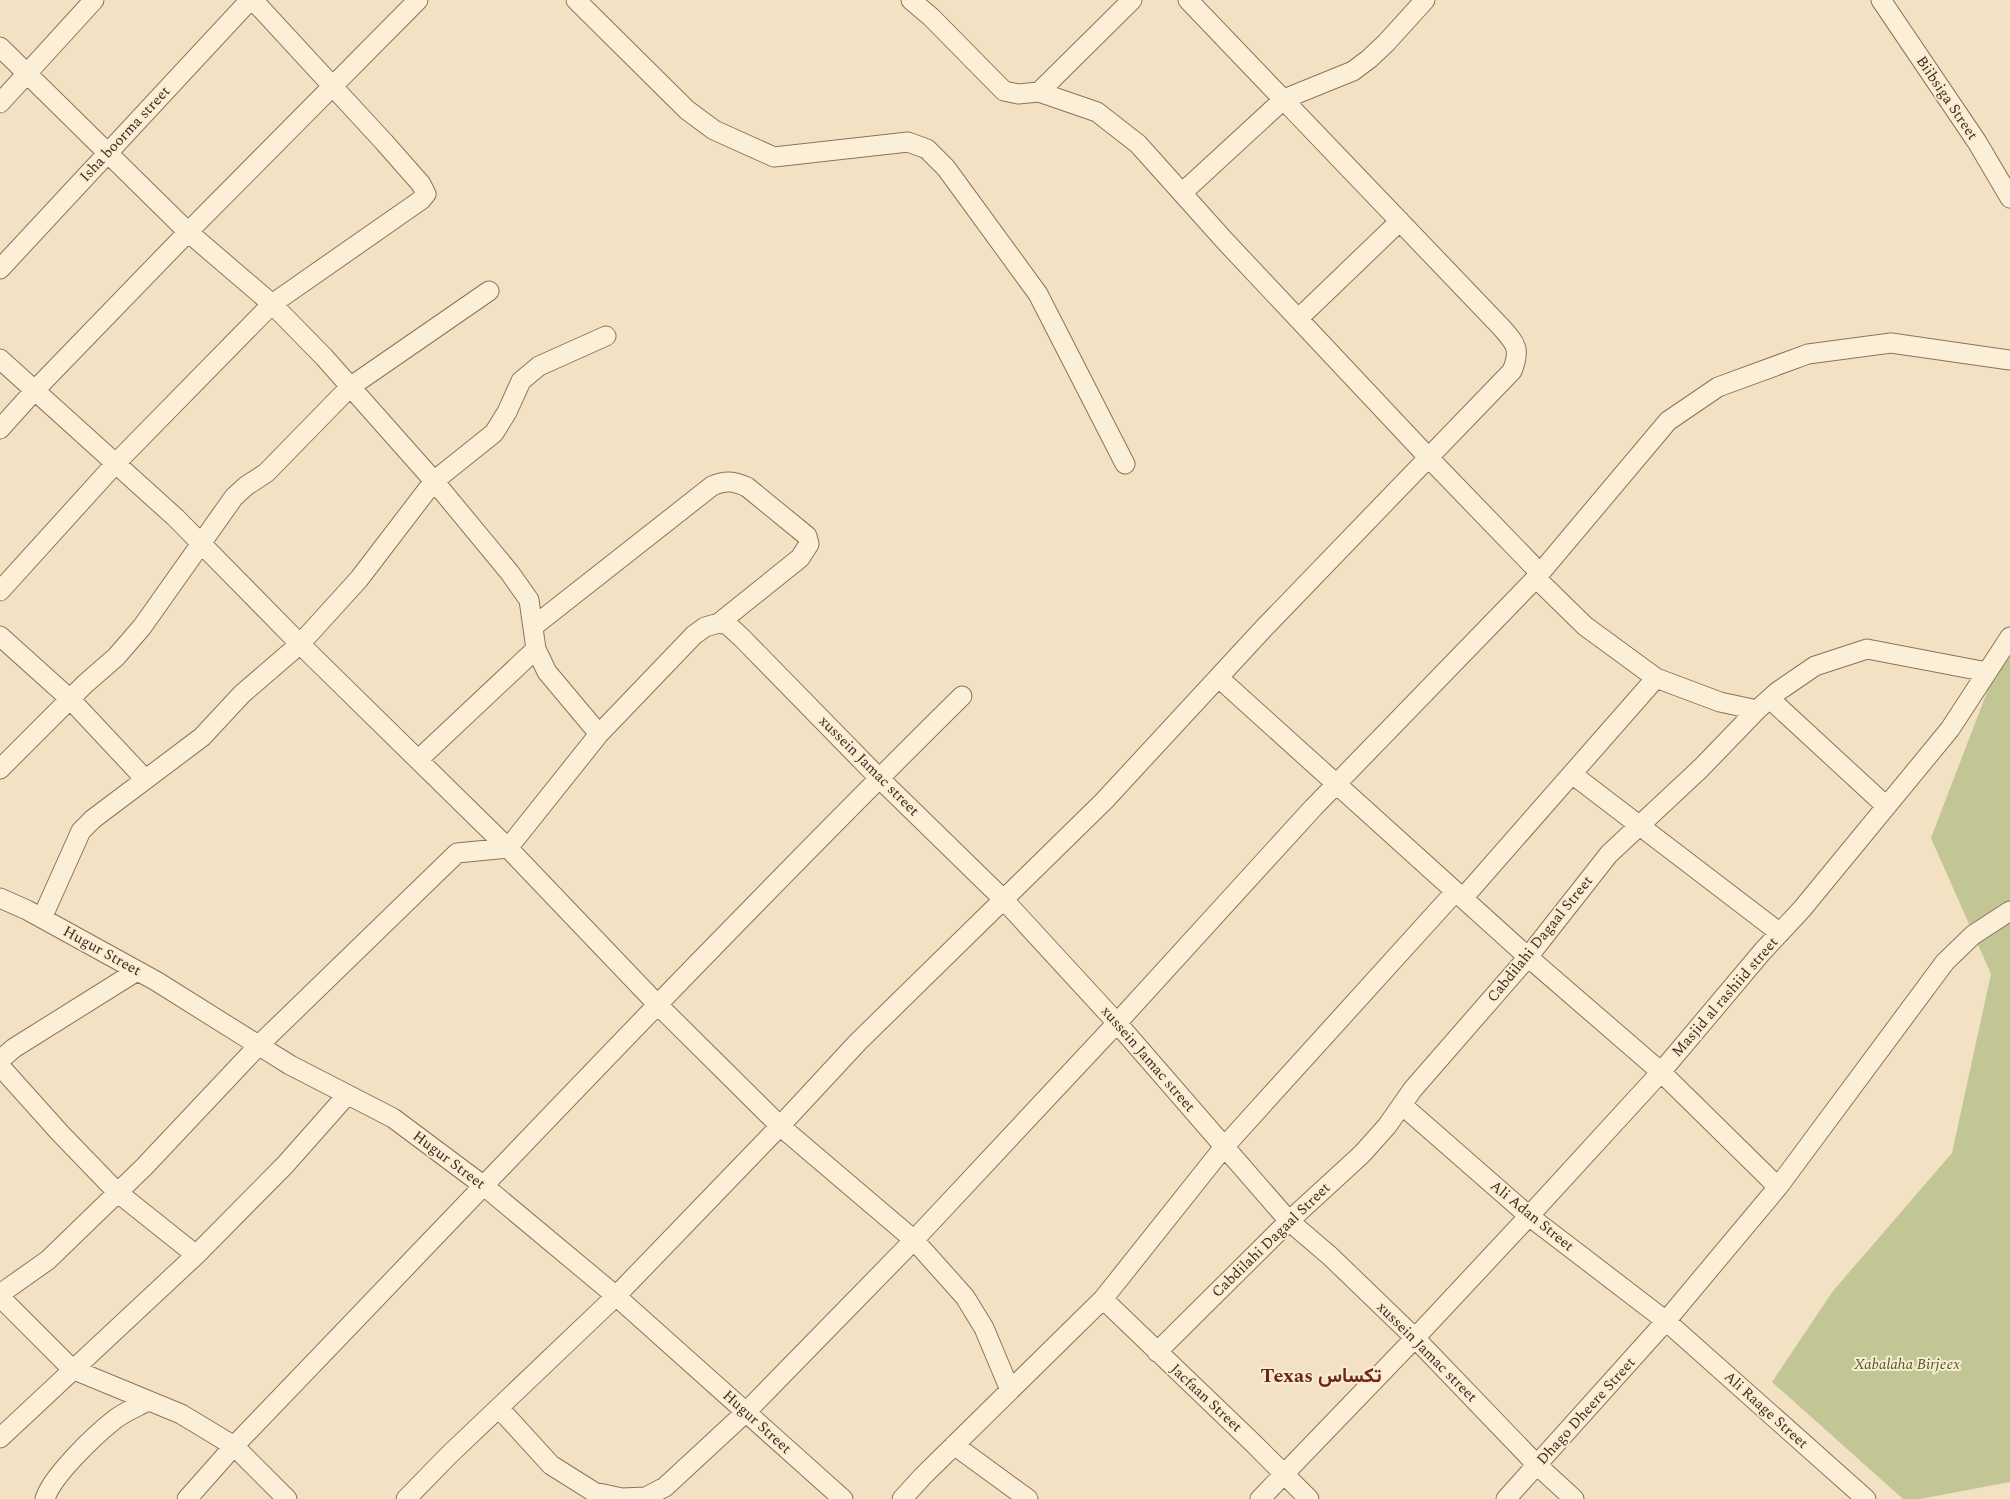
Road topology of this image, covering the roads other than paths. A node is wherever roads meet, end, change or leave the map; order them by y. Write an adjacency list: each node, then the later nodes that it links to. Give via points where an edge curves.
1 (94, 0): 11 (street)
2 (251, 0): 12 (street); 16 (street, Isha boorma street)
3 (418, 0): 12 (street)
4 (576, 0): 33 (street, via 687,110 714,130 774,158 908,142 927,149 946,168 1038,294)
5 (911, 0): 13 (street, via 1004,91 1018,94)
6 (1132, 0): 13 (street)
7 (1188, 0): 14 (street)
8 (1424, 0): 14 (street, via 1386,43 1353,72)
9 (1880, 0): 18 (street, Biibsiga Street)
10 (0, 47): 11 (street)
11 (27, 74): 15 (street); 16 (street)
12 (332, 85): 20 (street); 23 (street, via 421,184 426,194 422,200)
13 (1040, 92): 17 (street, via 1097,112 1138,144)
14 (1284, 99): 17 (street); 19 (street)
15 (0, 103)
16 (108, 152): 20 (street); 21 (street, Isha boorma street)
17 (1182, 193): 24 (street)
18 (2010, 198)
19 (1400, 221): 24 (street); 31 (street, via 1516,345 1517,358 1512,371)
20 (188, 232): 23 (street); 29 (street)
21 (0, 268)
22 (489, 291): 28 (street)
23 (272, 304): 28 (street); 32 (street)
24 (1298, 319): 31 (street)
25 (606, 336): 34 (street, via 529,372 494,433)
26 (0, 358): 29 (street)
27 (2010, 360): 36 (street, via 1892,343 1808,354 1718,387 1668,421)
28 (350, 387): 34 (street); 35 (street, via 266,473 234,497)
29 (35, 390): 30 (street); 32 (street)
30 (0, 429)
31 (1428, 457): 36 (street); 45 (street)
32 (116, 463): 35 (street); 37 (street)
33 (1125, 464)
34 (434, 481): 39 (street, via 529,600); 42 (street, via 359,579)
35 (201, 543): 42 (street); 48 (street, via 142,627 116,657)
36 (1538, 575): 46 (street, via 1585,626); 56 (street)
37 (0, 591)
38 (720, 623): 39 (street, via 800,558 809,544 807,536 736,481 722,481 712,486); 50 (street, via 705,627 694,635); 54 (street, xussein Jamac street, via 728,625 742,638)
39 (534, 626): 43 (street)
40 (0, 636): 48 (street)
41 (2010, 637): 44 (street, Masjid al rashiid street)
42 (300, 644): 51 (street); 55 (street, via 242,694 202,737)
43 (536, 649): 50 (street, via 547,672); 51 (street)
44 (1986, 672): 49 (street, Cabdilahi Dagaal Street, via 1866,649 1815,666); 57 (street, Masjid al rashiid street, via 1950,729)
45 (1219, 678): 56 (street); 62 (street, via 1104,801)
46 (1656, 678): 49 (street, via 1720,702); 53 (street)
47 (962, 696): 54 (street)
48 (70, 699): 52 (street); 55 (street)
49 (1763, 704): 57 (street); 58 (street, Cabdilahi Dagaal Street)
50 (599, 734): 59 (street)
51 (418, 760): 59 (street)
52 (0, 769)
53 (1572, 774): 58 (street); 60 (street)
54 (879, 778): 62 (street, xussein Jamac street); 68 (street)
55 (145, 779): 64 (street, via 81,831)
56 (1336, 785): 60 (street); 69 (street)
57 (1886, 806): 65 (street, Masjid al rashiid street)
58 (1640, 825): 65 (street); 66 (street, Cabdilahi Dagaal Street, via 1609,854)
59 (508, 848): 68 (street); 70 (street, via 457,853)
60 (1459, 895): 66 (street); 77 (street)
61 (0, 898): 64 (street, Hugur Street)
62 (1003, 899): 69 (street, xussein Jamac street); 76 (street, via 858,1042)
63 (2010, 911): 79 (street, Dhago Dheere Street, via 1973,935 1945,962)
64 (42, 918): 67 (street, Hugur Street)
65 (1780, 933): 73 (street, Masjid al rashiid street)
66 (1528, 957): 73 (street); 75 (street, Cabdilahi Dagaal Street)
67 (137, 971): 70 (street, Hugur Street); 71 (street, via 21,1043)
68 (658, 1005): 76 (street); 78 (street)
69 (1118, 1023): 77 (street, xussein Jamac street); 83 (street)
70 (259, 1045): 74 (street, Hugur Street); 80 (street)
71 (0, 1060)
72 (0, 1066): 80 (street)
73 (1661, 1072): 79 (street); 81 (street, Masjid al rashiid street)
74 (347, 1095): 78 (street, Hugur Street, via 393,1118); 84 (street, via 285,1165)
75 (1402, 1105): 81 (street, Ali Adan Street); 82 (street, Cabdilahi Dagaal Street, via 1362,1154)
76 (780, 1126): 83 (street); 86 (street)
77 (1224, 1147): 82 (street, xussein Jamac street); 88 (street)
78 (484, 1186): 86 (street, Hugur Street); 98 (street)
79 (1778, 1188): 89 (street, Dhago Dheere Street)
80 (117, 1192): 84 (street); 85 (street, via 48,1260)
81 (1529, 1216): 89 (street, Ali Adan Street); 90 (street, Masjid al rashiid street)
82 (1289, 1221): 90 (street, xussein Jamac street); 91 (street, Cabdilahi Dagaal Street)
83 (914, 1240): 93 (street, via 964,1297 984,1328); 96 (street)
84 (196, 1255): 92 (street)
85 (0, 1294)
86 (616, 1296): 95 (street); 96 (street, Hugur Street)
87 (0, 1297): 92 (street)
88 (1102, 1299): 91 (street, Jacfaan Street); 93 (street)
89 (1666, 1321): 100 (street, Dhago Dheere Street); 114 (street, Ali Raage Street)
90 (1415, 1338): 100 (street, xussein Jamac street); 101 (street, Masjid al rashiid street)
91 (1157, 1352): 101 (street, Jacfaan Street)
92 (72, 1370): 94 (street); 97 (street)
93 (1010, 1390): 99 (street)
94 (148, 1401): 98 (street, via 180,1414); 103 (street, via 114,1420 67,1466 48,1489)
95 (498, 1408): 102 (street, via 551,1465 594,1492); 106 (street)
96 (746, 1412): 102 (street, via 665,1488); 107 (street, Hugur Street)
97 (0, 1438)
98 (234, 1446): 104 (street); 105 (street)
99 (954, 1446): 108 (street); 109 (street)
100 (1537, 1465): 112 (street, Dhago Dheere Street); 113 (street, xussein Jamac street)
101 (1284, 1474): 110 (street, Masjid al rashiid street); 111 (street, Jacfaan Street)
102 (638, 1498)
103 (45, 1499)
104 (187, 1499)
105 (287, 1499)
106 (406, 1499)
107 (843, 1499)
108 (902, 1499)
109 (1028, 1499)
110 (1260, 1499)
111 (1309, 1499)
112 (1506, 1499)
113 (1574, 1499)
114 (1866, 1499)

